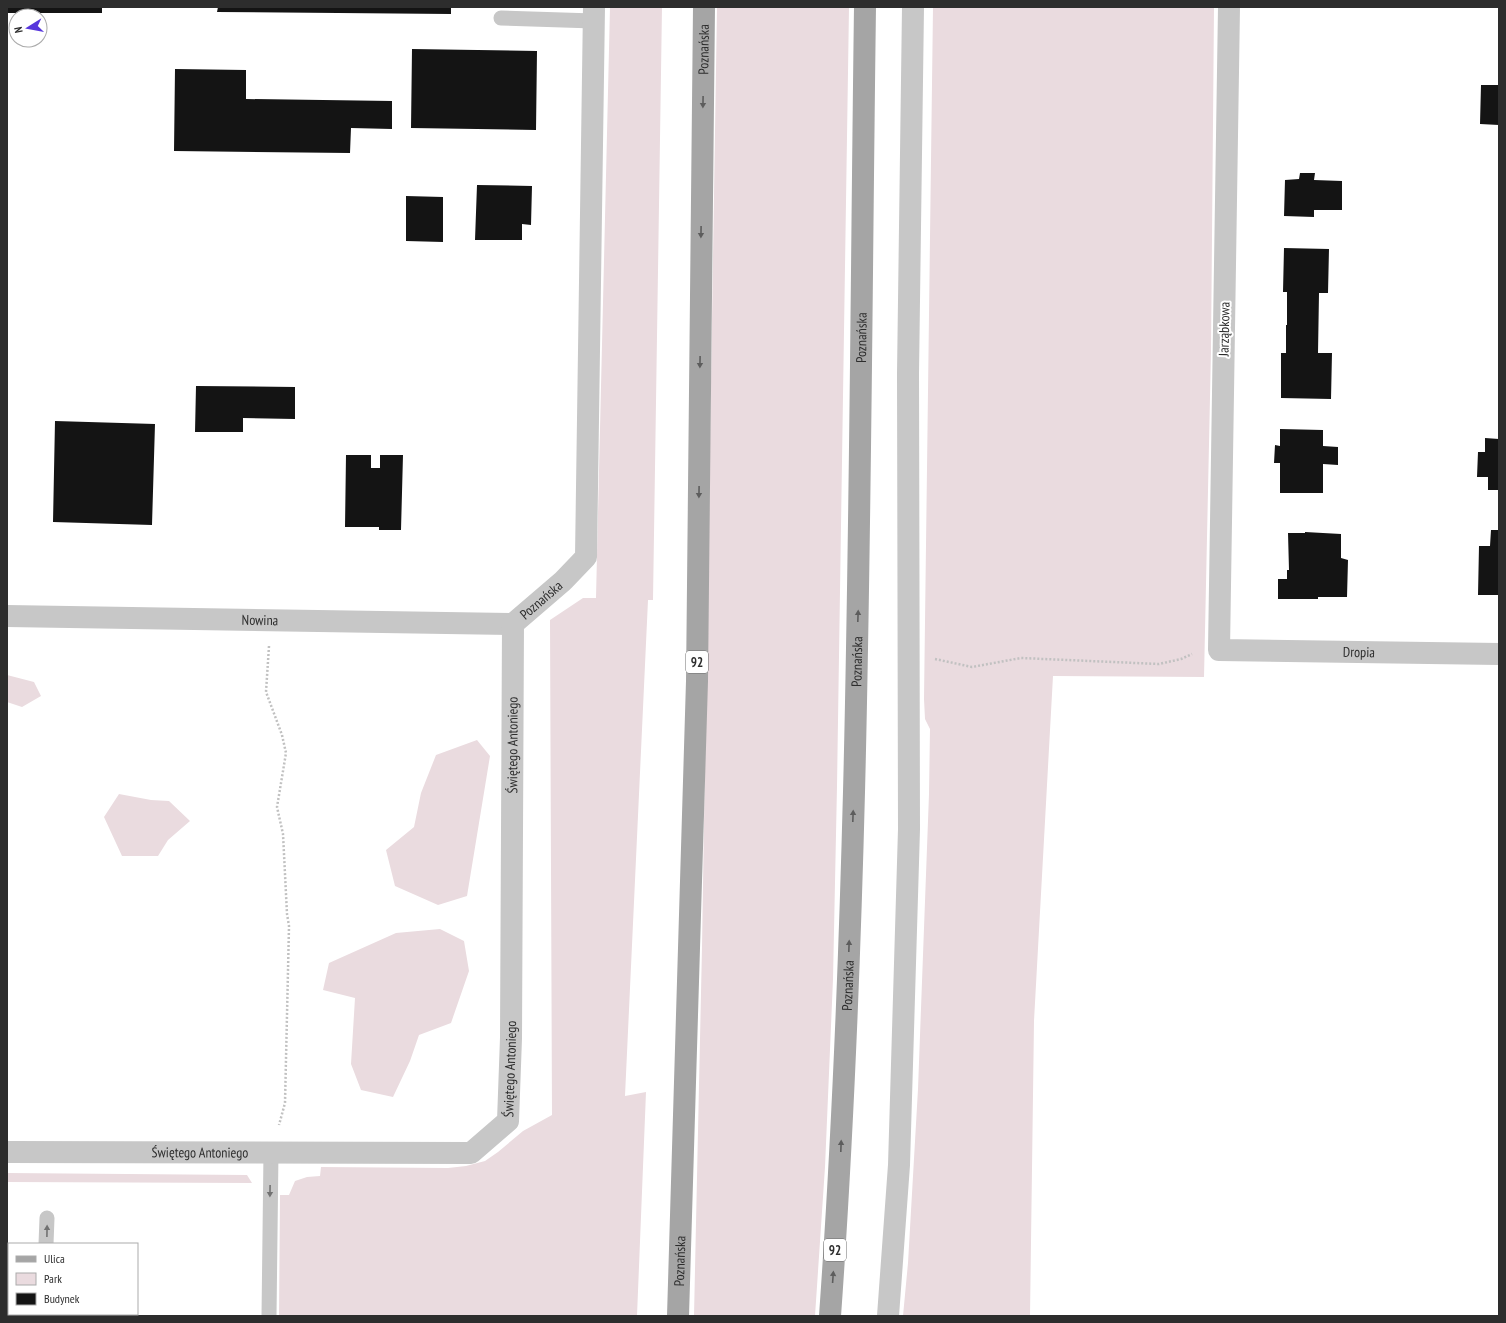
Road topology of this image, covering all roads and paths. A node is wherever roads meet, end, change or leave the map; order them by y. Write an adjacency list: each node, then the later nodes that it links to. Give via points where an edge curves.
1 (704, 7): 18 (main road, Poznańska / 92, one-way to 18, via 697,682)
2 (865, 7): 19 (main road, Poznańska / 92, one-way to 2, via 849,966 859,586)
3 (913, 7): 12 (street, via 908,374)
4 (1229, 7): 10 (street, Jarząbkowa)
5 (594, 14): 6 (lane); 9 (street, Poznańska, via 586,557 563,581)
6 (501, 18)
7 (7, 616): 8 (street, Nowina)
8 (270, 620): 9 (street, Nowina); 14 (path, via 266,692 286,753 277,807 283,834 289,926 285,1102)
9 (513, 624): 14 (street, Świętego Antoniego, via 511,1038 508,1121 471,1153)
10 (1219, 650): 11 (street, Dropia); 12 (path, via 1199,651 1159,664 1021,658 972,666 940,658)
11 (1499, 654)
12 (908, 660): 20 (street, via 910,829 899,1164)
13 (7, 1152): 14 (street, Świętego Antoniego)
14 (271, 1152): 17 (lane, one-way to 17)
15 (47, 1218): 16 (lane, one-way to 15)
16 (46, 1243)
17 (269, 1316)
18 (678, 1316)
19 (830, 1316)
20 (888, 1316)

